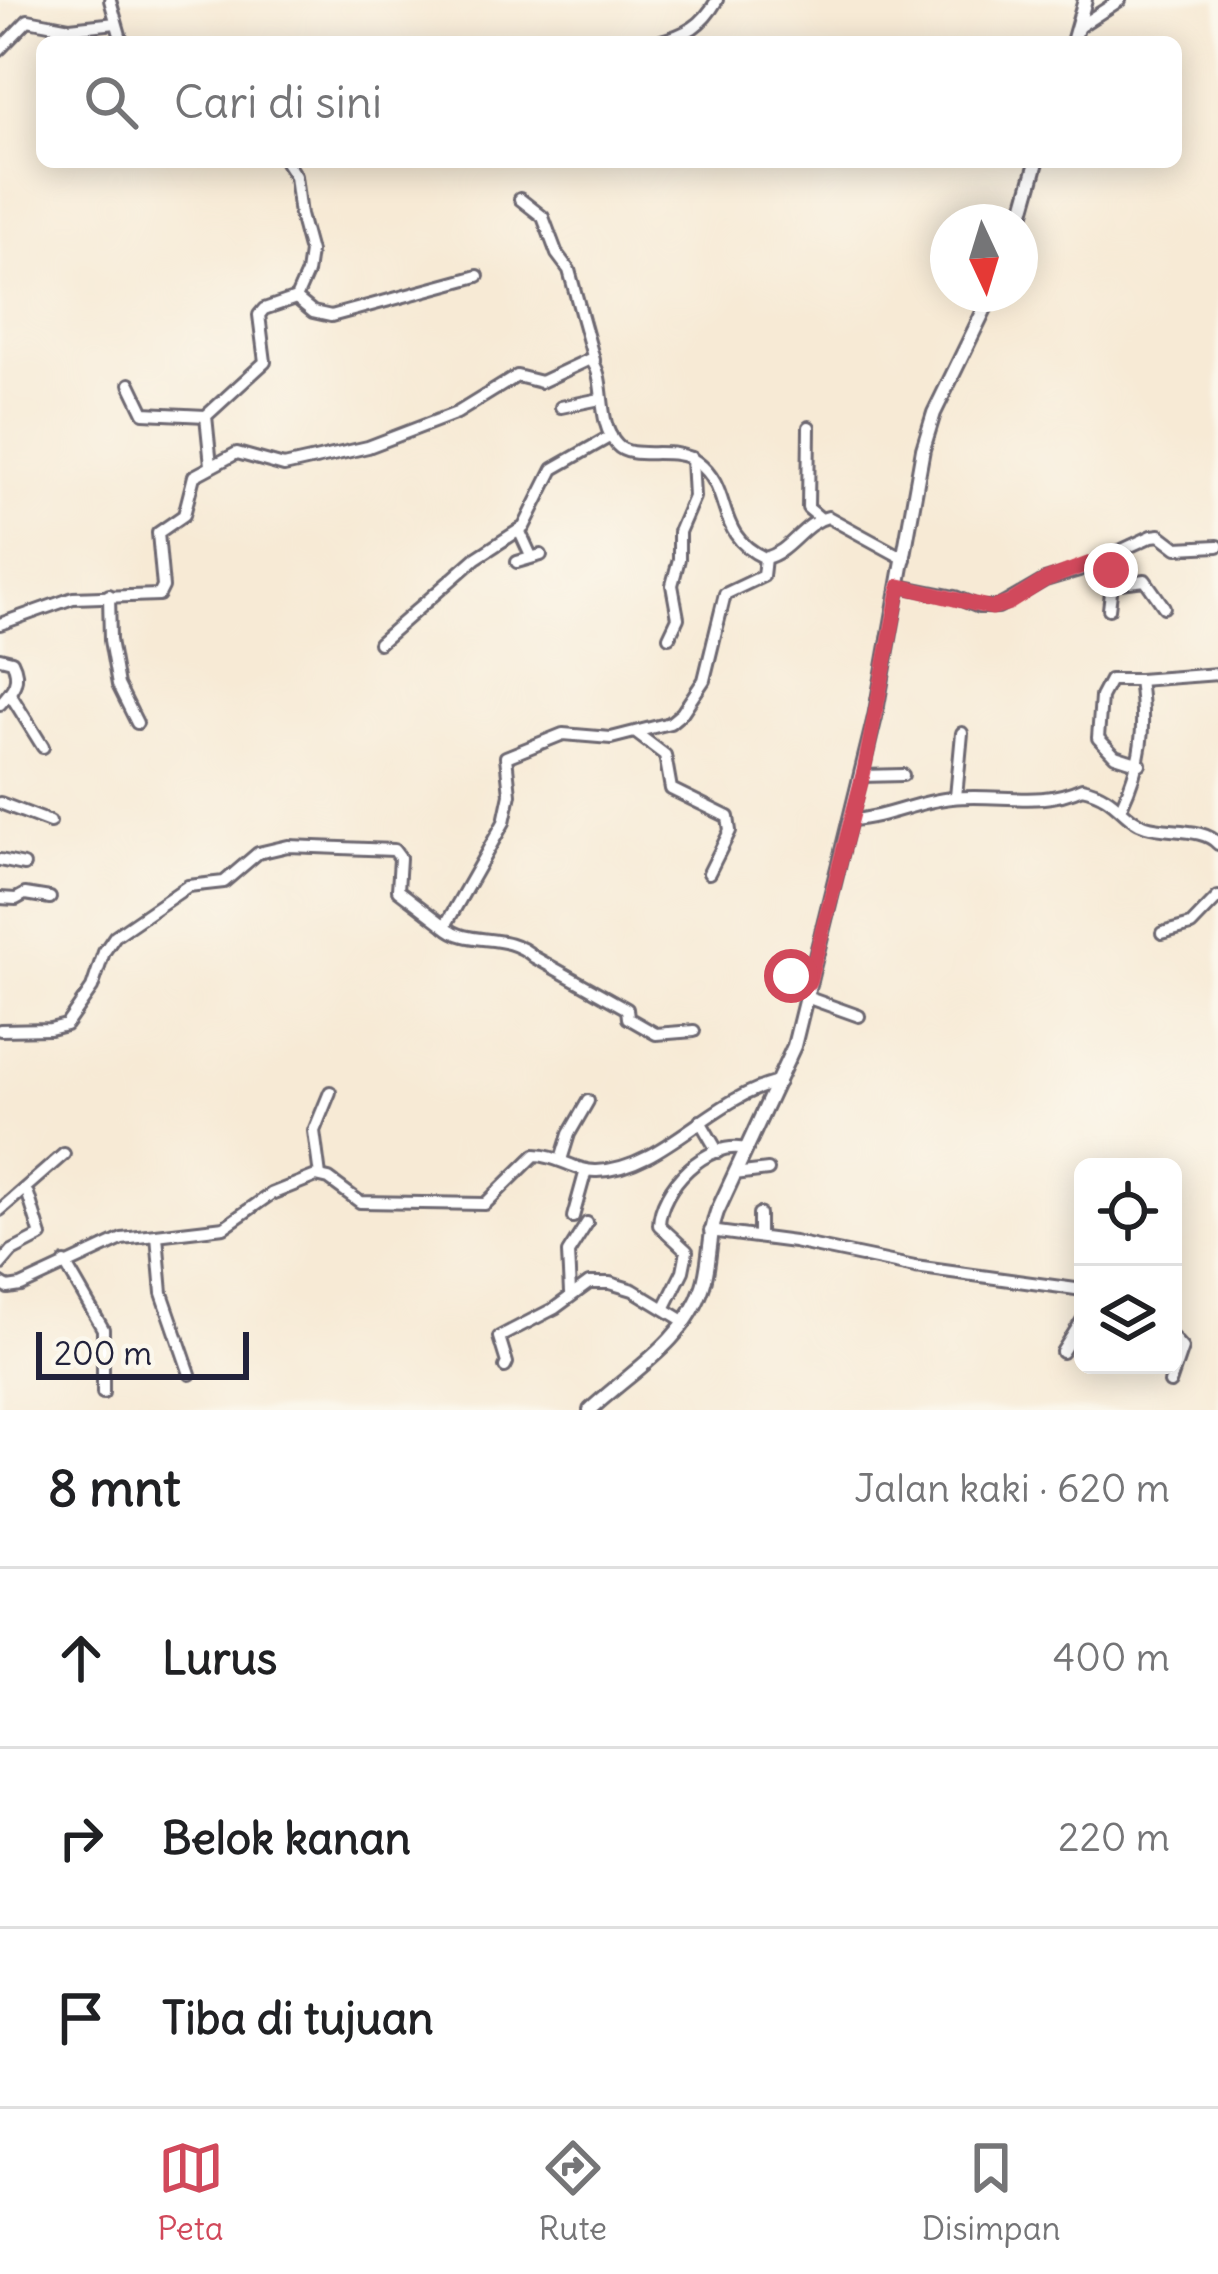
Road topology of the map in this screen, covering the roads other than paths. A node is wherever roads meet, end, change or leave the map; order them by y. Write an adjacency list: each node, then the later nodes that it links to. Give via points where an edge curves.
1 (110, 0): 5 (street)
2 (717, 0): 8 (street, via 705,22)
3 (1085, 0): 6 (main road)
4 (1120, 0): 6 (street)
5 (116, 23): 7 (street); 9 (street, via 70,28 28,20)
6 (1075, 35)
7 (120, 36)
8 (674, 36)
9 (0, 49)
10 (290, 168): 15 (street, via 310,252)
11 (1035, 168): 13 (main road)
12 (520, 199): 17 (street, via 543,218 569,270)
13 (1025, 204)
14 (478, 276): 15 (street, via 332,316)
15 (296, 298): 21 (street, via 259,315 266,362)
16 (983, 312): 30 (main road, via 934,412)
17 (594, 360): 19 (street); 25 (street, via 542,382 512,378 448,417 347,453 284,466 237,453)
18 (130, 384): 21 (street, via 141,412)
19 (600, 399): 20 (street); 23 (street)
20 (561, 407)
21 (206, 416): 25 (street)
22 (809, 427): 26 (street, via 808,508)
23 (611, 436): 24 (street, via 622,451); 27 (street, via 550,472)
24 (692, 458): 29 (street, via 719,488 735,535); 39 (street, via 694,497 679,532 672,585 678,618)
25 (211, 465): 35 (street, via 194,476 182,518 158,533 159,595)
26 (820, 518): 29 (street); 30 (street)
27 (519, 530): 31 (street, via 536,555); 40 (street)
28 (1218, 546): 32 (street, via 1177,548 1157,535)
29 (765, 558): 47 (street, via 763,576 725,594 704,680 682,713)
30 (905, 559): 34 (main road)
31 (517, 562)
32 (1107, 562): 33 (street); 34 (street, via 1045,580 992,608)
33 (1112, 584): 36 (street, via 1145,580); 37 (street)
34 (900, 586): 52 (main road)
35 (110, 595): 38 (street, via 60,600); 46 (street, via 118,685)
36 (1164, 607)
37 (1109, 609)
38 (0, 624)
39 (669, 637)
40 (379, 643)
41 (0, 658): 44 (street, via 17,673)
42 (1218, 674): 43 (street)
43 (1138, 680): 50 (street); 50 (street, via 1107,682 1097,721 1101,745)
44 (10, 694): 45 (street); 49 (street)
45 (0, 704)
46 (137, 724)
47 (633, 732): 61 (street, via 665,754 668,786 728,817 730,831); 65 (street, via 563,734 506,757 504,823)
48 (962, 733): 53 (street)
49 (43, 747)
50 (1140, 764): 55 (street)
51 (903, 775): 52 (street)
52 (862, 776): 56 (main road)
53 (956, 797): 55 (street, via 1060,799 1082,788); 56 (street)
54 (0, 803): 57 (street)
55 (1122, 805): 58 (street, via 1142,825)
56 (851, 820): 68 (main road)
57 (50, 822)
58 (1218, 844)
59 (0, 860): 60 (street)
60 (24, 865)
61 (709, 873)
62 (1218, 897): 66 (street, via 1191,925)
63 (0, 898): 64 (street)
64 (50, 898)
65 (445, 926): 71 (street, via 398,890 394,850 282,846 248,858 224,882 188,886 115,936 66,1025); 72 (street, via 522,945 650,1031)
66 (1162, 933)
67 (790, 977): 68 (street)
68 (809, 982): 69 (main road)
69 (806, 998): 70 (street); 73 (main road)
70 (859, 1016)
71 (0, 1030)
72 (694, 1031)
73 (779, 1082): 76 (street, via 741,1094); 77 (main road)
74 (330, 1092): 84 (street, via 314,1131)
75 (588, 1101): 80 (street)
76 (700, 1121): 78 (street); 81 (street, via 645,1156)
77 (746, 1149): 78 (street); 83 (main road)
78 (718, 1152): 98 (street, via 680,1177 662,1206 659,1225 687,1256)
79 (64, 1154): 86 (street)
80 (552, 1157): 81 (street); 84 (street, via 528,1159 482,1205 360,1202)
81 (586, 1170): 88 (street)
82 (768, 1170): 83 (street)
83 (734, 1174): 90 (main road)
84 (320, 1176): 91 (street, via 271,1194 224,1227)
85 (28, 1194): 94 (street, via 41,1236)
86 (0, 1210)
87 (759, 1214): 92 (street)
88 (573, 1217)
89 (586, 1223): 97 (street, via 568,1253)
90 (710, 1231): 92 (street); 99 (main road, via 703,1287)
91 (157, 1236): 93 (street, via 122,1239); 103 (street, via 162,1293)
92 (759, 1238): 96 (street)
93 (65, 1263): 95 (street, via 22,1286); 106 (street, via 103,1328)
94 (0, 1265)
95 (0, 1283)
96 (1074, 1289)
97 (570, 1294): 98 (street, via 610,1283); 102 (street, via 499,1337)
98 (665, 1307): 99 (street)
99 (684, 1321): 107 (main road)
100 (1074, 1333): 101 (street)
101 (1062, 1352)
102 (505, 1367)
103 (190, 1374)
104 (1173, 1374): 105 (street)
105 (1170, 1383)
106 (104, 1393)
107 (590, 1410)

